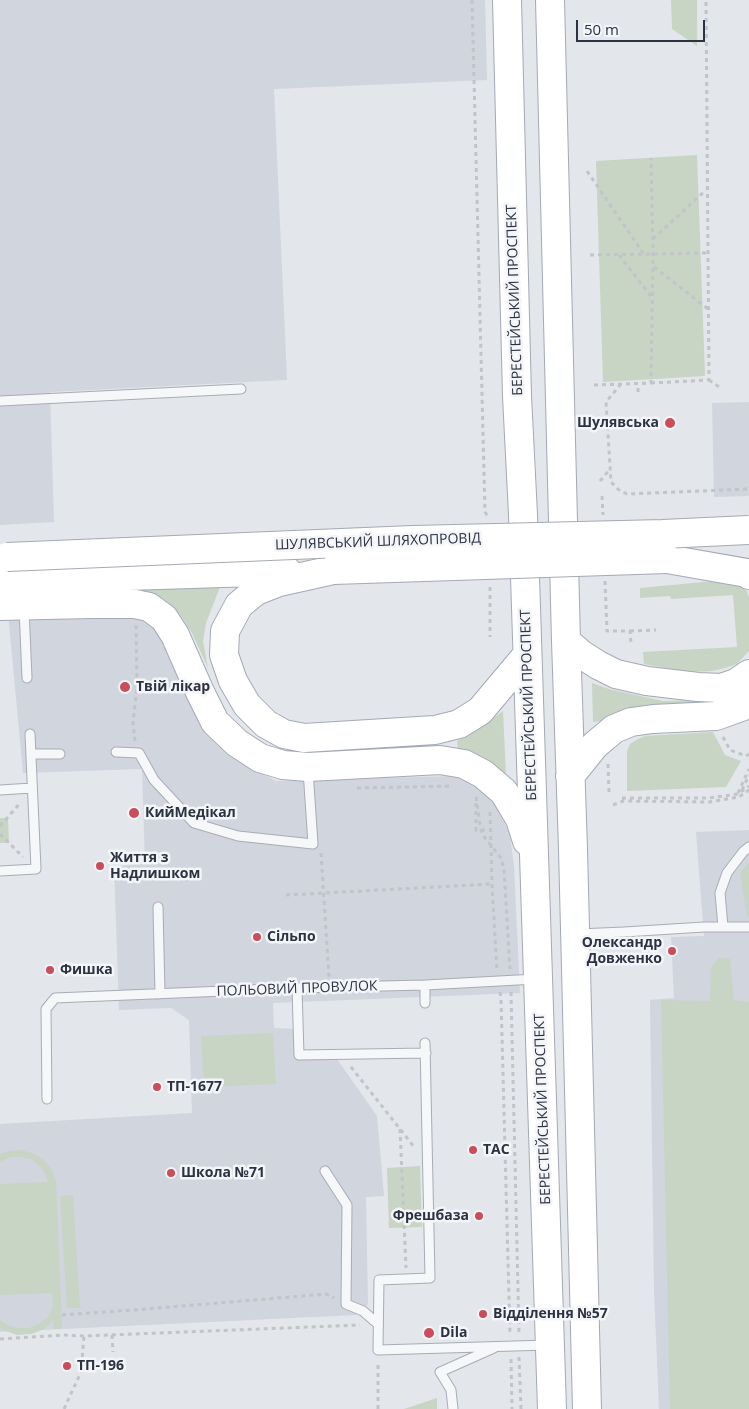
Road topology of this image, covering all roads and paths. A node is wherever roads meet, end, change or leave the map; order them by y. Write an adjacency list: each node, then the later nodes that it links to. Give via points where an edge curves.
1 (472, 0): 29 (path, via 486,512)
2 (507, 0): 43 (main road, БЕРЕСТЕЙСЬКИЙ ПРОСПЕКТ)
3 (550, 0): 42 (main road)
4 (706, 0): 7 (path)
5 (651, 158): 8 (path)
6 (587, 171): 9 (path)
7 (707, 189): 8 (path); 11 (path)
8 (653, 239): 10 (path)
9 (644, 253): 10 (path); 12 (path)
10 (654, 253): 11 (path); 14 (path)
11 (707, 253): 16 (path)
12 (618, 254): 13 (path); 15 (path)
13 (590, 255)
14 (653, 266): 15 (path); 16 (path)
15 (652, 299): 18 (path)
16 (708, 310): 17 (path)
17 (709, 380): 18 (path); 23 (path)
18 (651, 383): 20 (path)
19 (621, 384): 20 (path); 21 (path); 26 (path, via 606,402)
20 (638, 384): 24 (path)
21 (594, 385)
22 (240, 389): 25 (lane)
23 (722, 389)
24 (638, 392)
25 (0, 401)
26 (610, 468): 27 (path); 28 (path, via 611,482 627,494)
27 (600, 481)
28 (749, 489)
29 (491, 516)
30 (749, 530): 33 (main road, ШУЛЯВСЬКИЙ ШЛЯХОПРОВІД, bridge, via 413,540)
31 (749, 556): 32 (main road, ШУЛЯВСЬКИЙ ШЛЯХОПРОВІД)
32 (667, 559): 34 (main road, ШУЛЯВСЬКИЙ ШЛЯХОПРОВІД, bridge); 35 (main road)
33 (4, 568): 34 (main road, ШУЛЯВСЬКИЙ ШЛЯХОПРОВІД)
34 (333, 570): 43 (main road, via 279,582 256,591 239,605 225,631 224,655 246,705 266,724 284,734 304,738 435,730 459,724 480,711)
35 (749, 575)
36 (12, 606): 45 (lane); 55 (main road, via 135,604 149,607 164,618 174,635 215,722 236,743 260,758 283,765)
37 (136, 621): 50 (path, via 137,680 133,735)
38 (490, 628): 41 (path)
39 (630, 630): 40 (path)
40 (656, 630)
41 (490, 637)
42 (566, 641): 44 (main road, via 580,654 616,674 647,681 721,688); 58 (main road)
43 (527, 655): 76 (main road, БЕРЕСТЕЙСЬКИЙ ПРОСПЕКТ)
44 (749, 674)
45 (27, 678)
46 (749, 704): 58 (main road, via 716,716 653,719 614,728 595,745)
47 (30, 734): 51 (lane)
48 (722, 735): 53 (path, via 730,750 746,756)
49 (116, 752): 50 (lane)
50 (139, 753): 55 (lane, via 154,780 194,823 238,836 313,844)
51 (31, 754): 52 (lane); 60 (lane)
52 (60, 754)
53 (749, 754)
54 (608, 763): 65 (path)
55 (308, 767): 76 (main road, via 440,760 464,764 483,774 504,792 520,819)
56 (749, 769): 66 (path)
57 (749, 775): 66 (path)
58 (570, 776): 85 (main road)
59 (456, 786): 62 (path)
60 (32, 788): 63 (lane); 70 (path); 77 (lane)
61 (749, 788): 66 (path)
62 (353, 789)
63 (0, 790)
64 (472, 790): 71 (path, via 476,802 476,830)
65 (609, 792)
66 (738, 795): 67 (path); 68 (path, via 709,802 623,801)
67 (622, 798)
68 (613, 806)
69 (490, 809): 71 (path)
70 (0, 826)
71 (491, 830): 74 (path)
72 (0, 834): 77 (path)
73 (321, 845): 80 (path)
74 (491, 845): 79 (path); 88 (path, via 501,858 504,869)
75 (749, 847): 84 (lane, via 727,874 720,893)
76 (534, 864): 87 (main road, БЕРЕСТЕЙСЬКИЙ ПРОСПЕКТ)
77 (36, 869): 78 (lane)
78 (0, 871)
79 (492, 884): 80 (path); 89 (path)
80 (324, 893): 81 (path); 86 (path)
81 (286, 895)
82 (158, 907): 92 (lane)
83 (749, 926): 84 (lane)
84 (723, 927): 85 (lane)
85 (575, 934): 121 (main road)
86 (328, 974)
87 (539, 979): 88 (lane, ПОЛЬОВИЙ ПРОВУЛОК); 110 (main road, БЕРЕСТЕЙСЬКИЙ ПРОСПЕКТ)
88 (511, 980): 89 (lane, ПОЛЬОВИЙ ПРОВУЛОК); 111 (path)
89 (498, 981): 90 (lane, ПОЛЬОВИЙ ПРОВУЛОК); 103 (path)
90 (425, 985): 91 (lane, ПОЛЬОВИЙ ПРОВУЛОК); 93 (lane)
91 (297, 988): 92 (lane, ПОЛЬОВИЙ ПРОВУЛОК); 96 (lane, via 300,1055)
92 (160, 994): 97 (lane, ПОЛЬОВИЙ ПРОВУЛОК, via 55,998 46,1009)
93 (425, 1003)
94 (425, 1044): 95 (lane)
95 (426, 1053): 96 (lane); 99 (lane)
96 (342, 1054): 98 (path)
97 (47, 1099)
98 (400, 1129): 99 (path); 101 (path)
99 (428, 1164): 101 (lane, via 430,1278)
100 (325, 1171): 102 (lane, via 347,1205)
101 (406, 1279): 106 (lane, via 379,1280)
102 (346, 1304): 105 (path, via 326,1294); 106 (lane, via 363,1311)
103 (509, 1313): 104 (path); 111 (path)
104 (492, 1314)
105 (62, 1315)
106 (378, 1324): 107 (path); 113 (lane)
107 (112, 1335): 108 (path); 114 (path)
108 (84, 1336): 109 (path); 115 (path, via 81,1372)
109 (0, 1339)
110 (551, 1344): 111 (lane); 120 (main road, БЕРЕСТЕЙСЬКИЙ ПРОСПЕКТ)
111 (515, 1345): 112 (lane); 118 (path); 119 (path)
112 (499, 1346): 113 (lane); 117 (lane, via 440,1372 452,1390)
113 (378, 1350): 116 (path)
114 (113, 1352)
115 (64, 1409)
116 (378, 1409)
117 (453, 1409)
118 (512, 1409)
119 (521, 1409)
120 (552, 1409)
121 (587, 1409)

